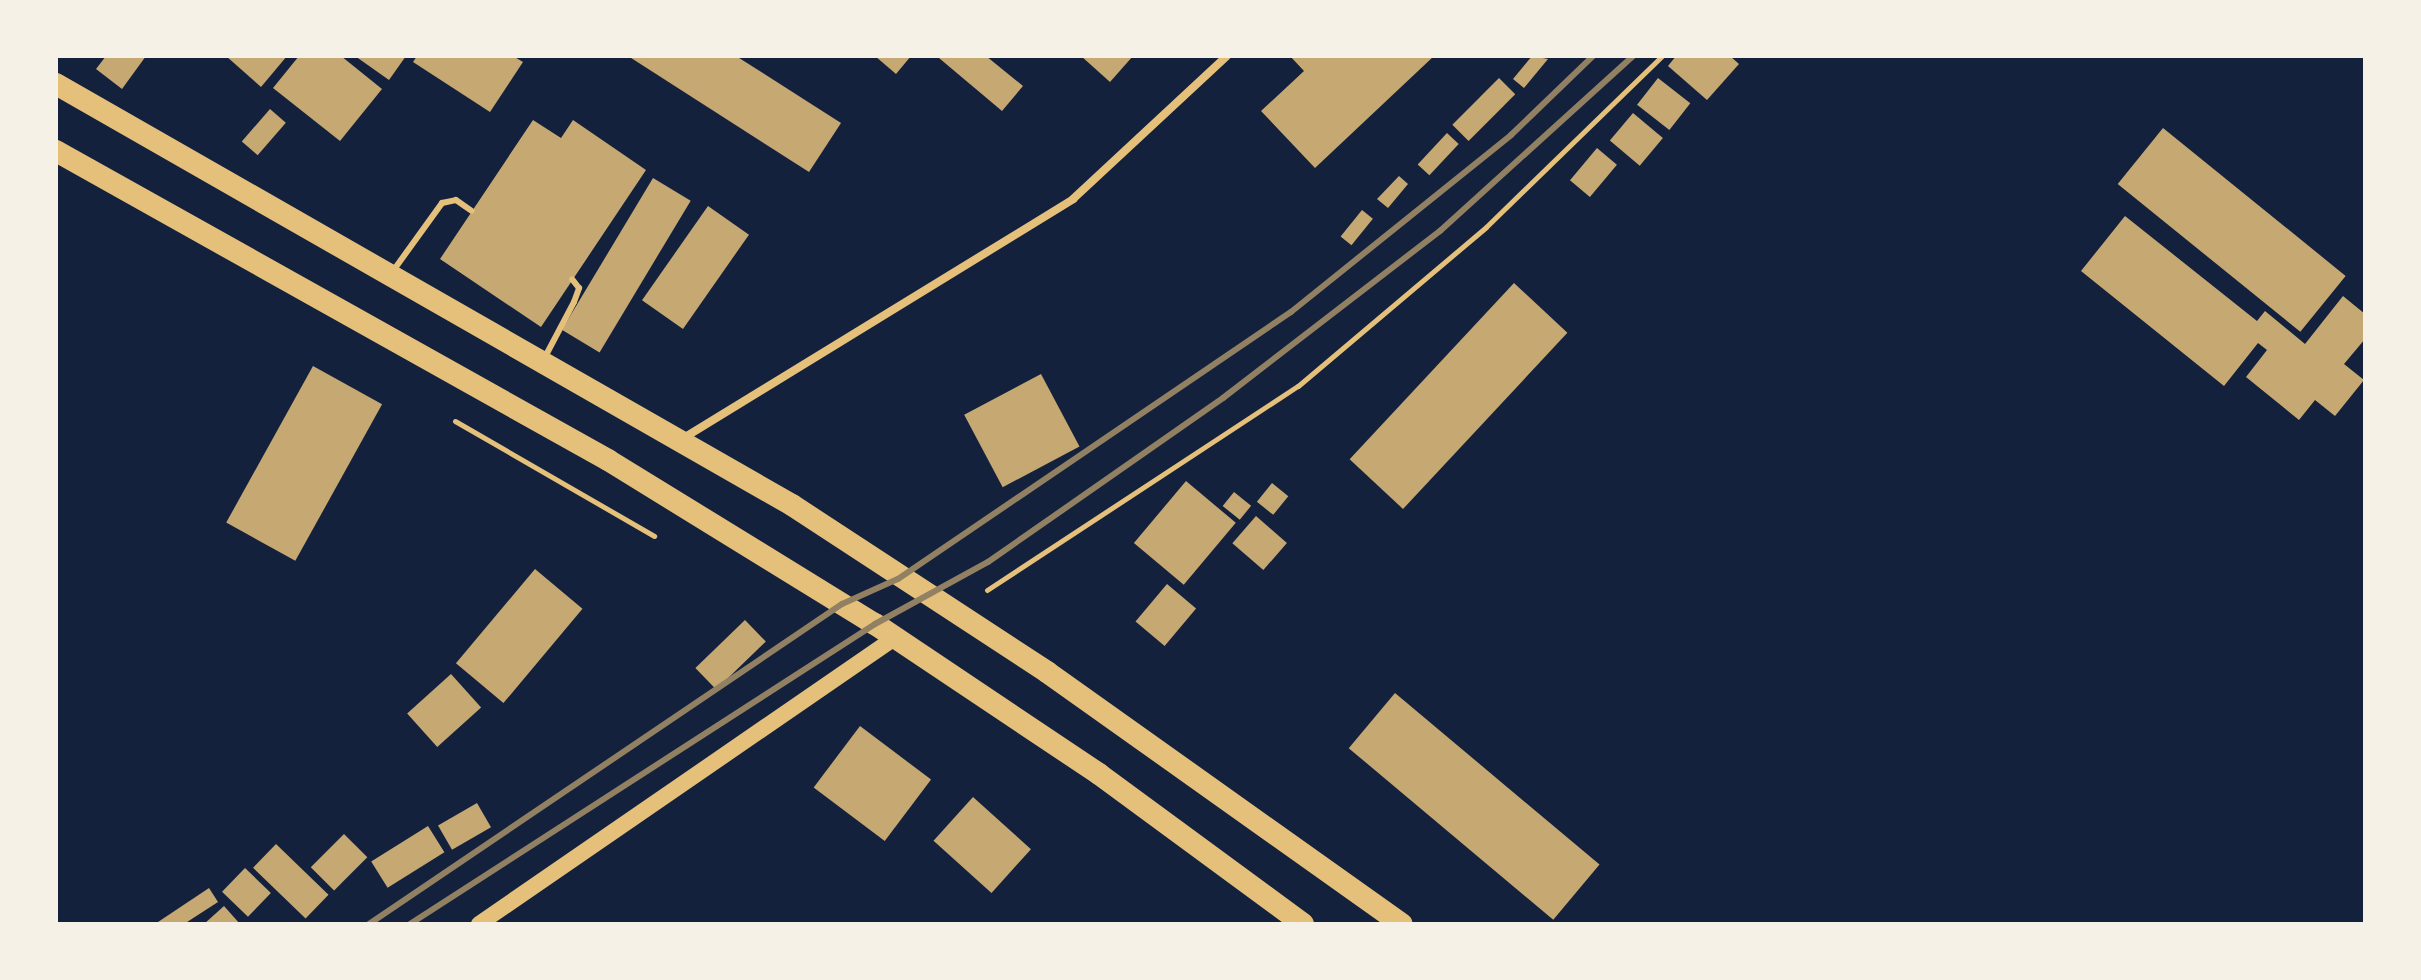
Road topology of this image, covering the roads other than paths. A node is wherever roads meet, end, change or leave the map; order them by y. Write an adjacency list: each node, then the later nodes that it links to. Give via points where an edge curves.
1 (1227, 56): 8 (street, via 1073,199)
2 (56, 84): 5 (highway)
3 (56, 151): 9 (highway, via 608,460)
4 (472, 211): 5 (lane, via 456,200 442,203)
5 (391, 274): 7 (highway)
6 (572, 279): 7 (lane, via 579,288)
7 (542, 363): 8 (highway)
8 (682, 440): 12 (highway, via 954,612)
9 (896, 637): 10 (main road); 11 (highway)
10 (479, 924)
11 (1303, 924)
12 (1402, 924)

